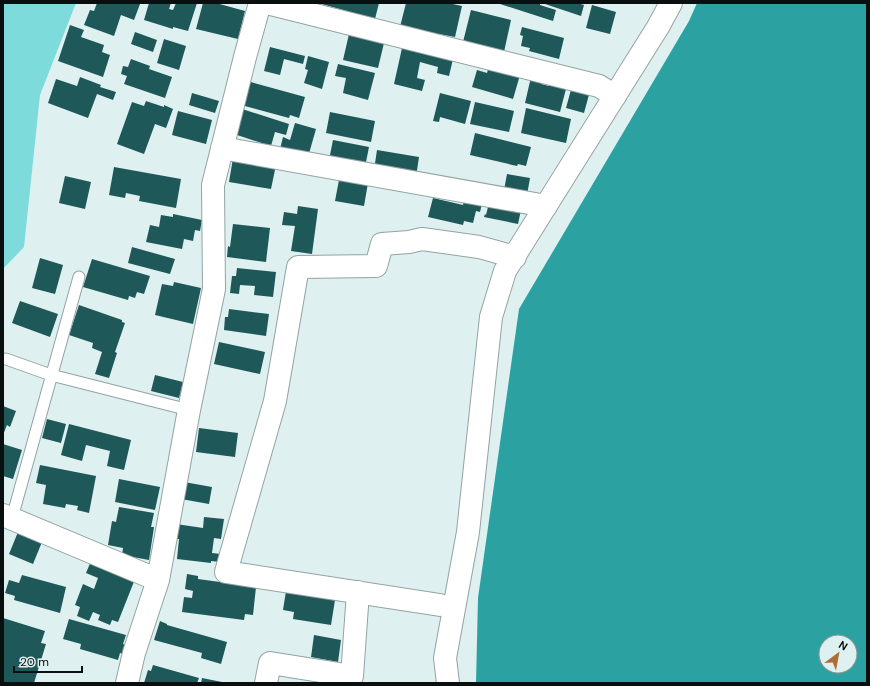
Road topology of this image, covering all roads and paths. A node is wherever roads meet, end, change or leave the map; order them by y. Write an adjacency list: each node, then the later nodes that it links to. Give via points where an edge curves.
1 (260, 3): 5 (street)
2 (267, 3): 4 (street, via 599,86)
3 (671, 3): 4 (street)
4 (615, 96): 6 (street)
5 (222, 148): 6 (street); 11 (street, via 213,185 214,288)
6 (546, 206): 7 (street)
7 (514, 257): 14 (street, via 479,247 422,239 382,244 376,266 298,267 274,401 226,572); 18 (street, via 505,271 491,317 468,532 445,658)
8 (79, 277): 10 (lane)
9 (6, 359): 10 (lane)
10 (52, 375): 11 (lane); 12 (lane)
11 (189, 410): 13 (street)
12 (8, 517): 13 (street)
13 (158, 580): 16 (street)
14 (358, 592): 15 (street); 17 (street, via 352,676 270,663)
15 (440, 605)
16 (127, 683)
17 (266, 683)
18 (448, 683)

